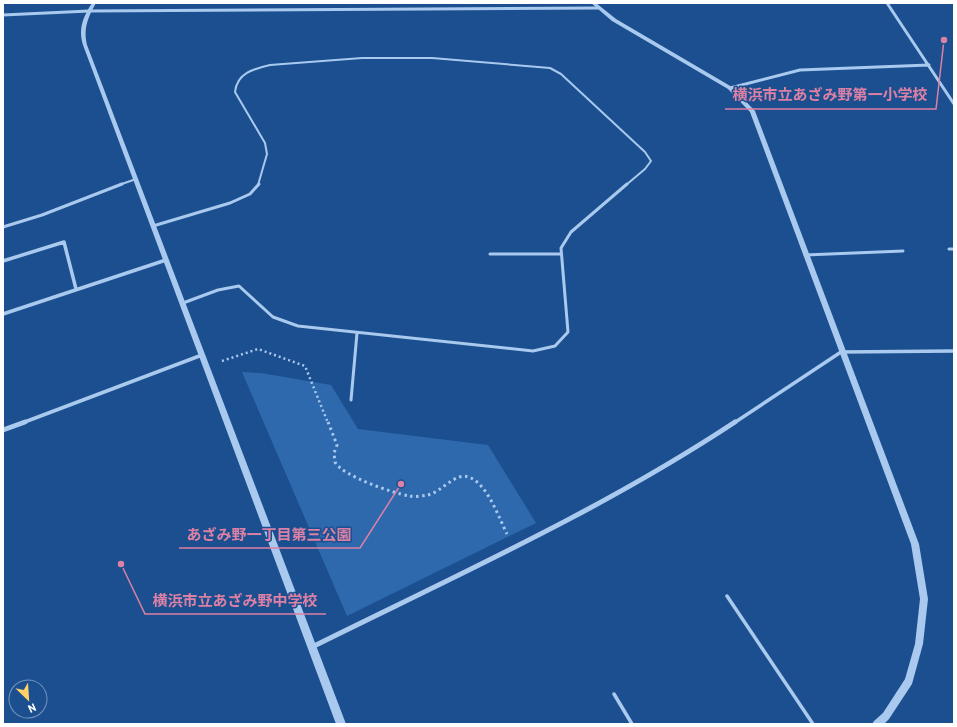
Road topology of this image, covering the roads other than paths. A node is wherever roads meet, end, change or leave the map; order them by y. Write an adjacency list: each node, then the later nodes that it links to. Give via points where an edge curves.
1 (94, 3): 4 (street)
2 (887, 3): 6 (street)
3 (595, 6): 4 (street); 7 (street, via 614,20)
4 (89, 11): 5 (street, via 25,12); 9 (street, via 82,24 81,34)
5 (3, 16)
6 (929, 65): 7 (street, via 800,70); 8 (street)
7 (730, 88): 17 (street, via 752,111)
8 (954, 104)
9 (136, 179): 10 (street); 11 (lane)
10 (153, 226): 16 (lane, via 230,203 250,194 259,184 267,154 265,143 235,92 236,84 243,74 270,65 362,58 432,58 550,68 561,74 645,152 651,161 645,169 571,232 561,248); 18 (street)
11 (3, 227)
12 (949, 249): 13 (lane)
13 (954, 249)
14 (903, 251): 17 (lane)
15 (490, 254): 16 (lane)
16 (561, 254): 23 (lane, via 568,332 555,346 533,351)
17 (805, 255): 25 (street)
18 (166, 260): 20 (street); 21 (street)
19 (3, 261): 20 (street, via 64,242)
20 (76, 289): 22 (street)
21 (182, 303): 23 (lane, via 218,290 239,286 272,317 298,326); 26 (street)
22 (3, 314)
23 (357, 333): 27 (lane)
24 (954, 351): 25 (street)
25 (841, 352): 30 (street, via 685,455 574,516); 35 (street, via 914,544 924,599 919,644 909,681 886,716)
26 (202, 355): 28 (street); 30 (street)
27 (351, 400)
28 (3, 430)
29 (727, 596): 34 (lane)
30 (312, 648): 32 (street)
31 (614, 694): 33 (lane)
32 (341, 724)
33 (632, 724)
34 (813, 724)
35 (877, 724)

